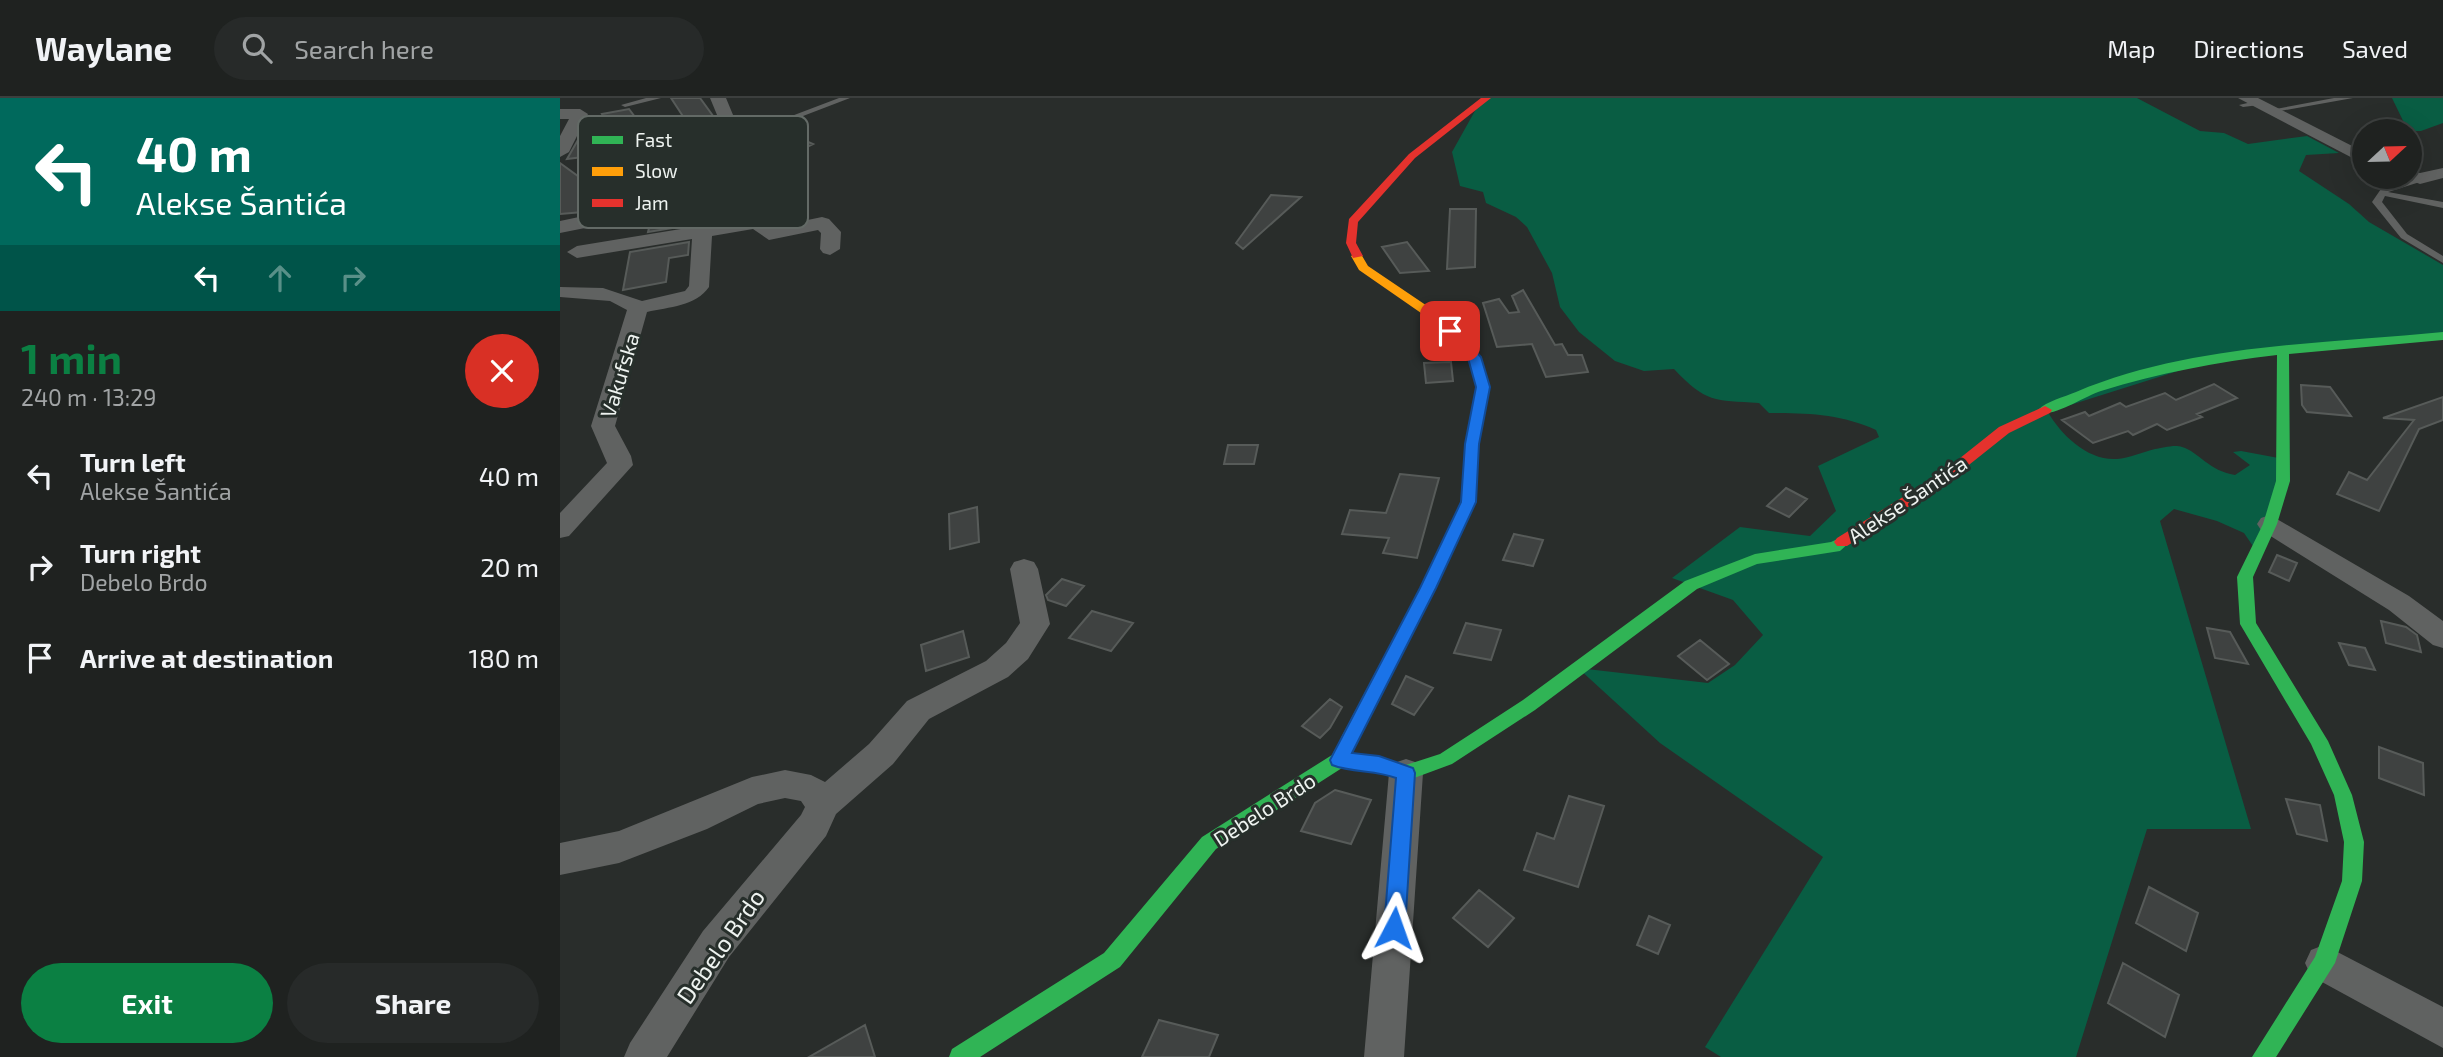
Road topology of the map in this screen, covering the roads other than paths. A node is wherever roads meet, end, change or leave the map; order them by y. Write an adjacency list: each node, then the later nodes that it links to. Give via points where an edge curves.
1 (657, 98): 7 (lane)
2 (718, 98): 10 (street)
3 (846, 98): 11 (lane)
4 (1487, 98): 38 (street, Debelo Brdo, via 1412,156 1353,221 1351,243 1363,268 1438,319 1474,357 1483,387 1472,444 1468,502)
5 (2349, 98): 6 (lane)
6 (2254, 104): 14 (street)
7 (625, 105)
8 (560, 114): 9 (street)
9 (579, 116)
10 (726, 116)
11 (798, 116)
12 (578, 118): 13 (street)
13 (560, 152)
14 (2352, 153)
15 (2443, 173): 16 (street)
16 (2422, 177)
17 (2385, 189): 18 (lane)
18 (2382, 193): 19 (lane); 29 (lane, via 2377,202 2404,236)
19 (2443, 205)
20 (808, 226): 27 (street, via 822,223 831,232)
21 (568, 227): 28 (street, Vakufska)
22 (704, 228): 26 (street, Vakufska)
23 (724, 228): 26 (street)
24 (765, 228): 25 (street, via 769,234)
25 (798, 228)
26 (704, 231): 28 (street); 31 (street, Vakufska, via 699,286 692,295)
27 (831, 249)
28 (577, 252): 30 (street, Vakufska, via 581,265)
29 (2443, 261)
30 (562, 293): 31 (street, Vakufska, via 609,295 629,300)
31 (638, 308): 35 (street, Vakufska, via 603,426 620,465)
32 (2443, 336): 33 (street, Alekse Šantića)
33 (2283, 354): 34 (street, via 2283,481); 39 (street, Alekse Šantića, via 2187,363 2077,394 2004,430 1945,477 1836,547 1755,559 1692,585 1518,712 1446,759)
34 (2270, 524): 37 (street, via 2399,603); 42 (street, via 2245,577 2248,624 2319,741 2343,795 2354,842 2352,881)
35 (560, 529)
36 (1024, 569): 40 (street, Debelo Brdo, via 1035,624 1017,651 997,669 918,710 881,754)
37 (2443, 637)
38 (1339, 760): 39 (street, via 1379,764); 45 (street, Debelo Brdo, via 1209,844 1112,960)
39 (1406, 773): 46 (street)
40 (823, 804): 41 (street, via 811,789 774,786 619,847); 44 (street, Debelo Brdo, via 814,825 716,944)
41 (560, 859)
42 (2324, 963): 43 (street); 47 (street)
43 (2443, 1028)
44 (644, 1057)
45 (960, 1057)
46 (1384, 1057)
47 (2263, 1057)

